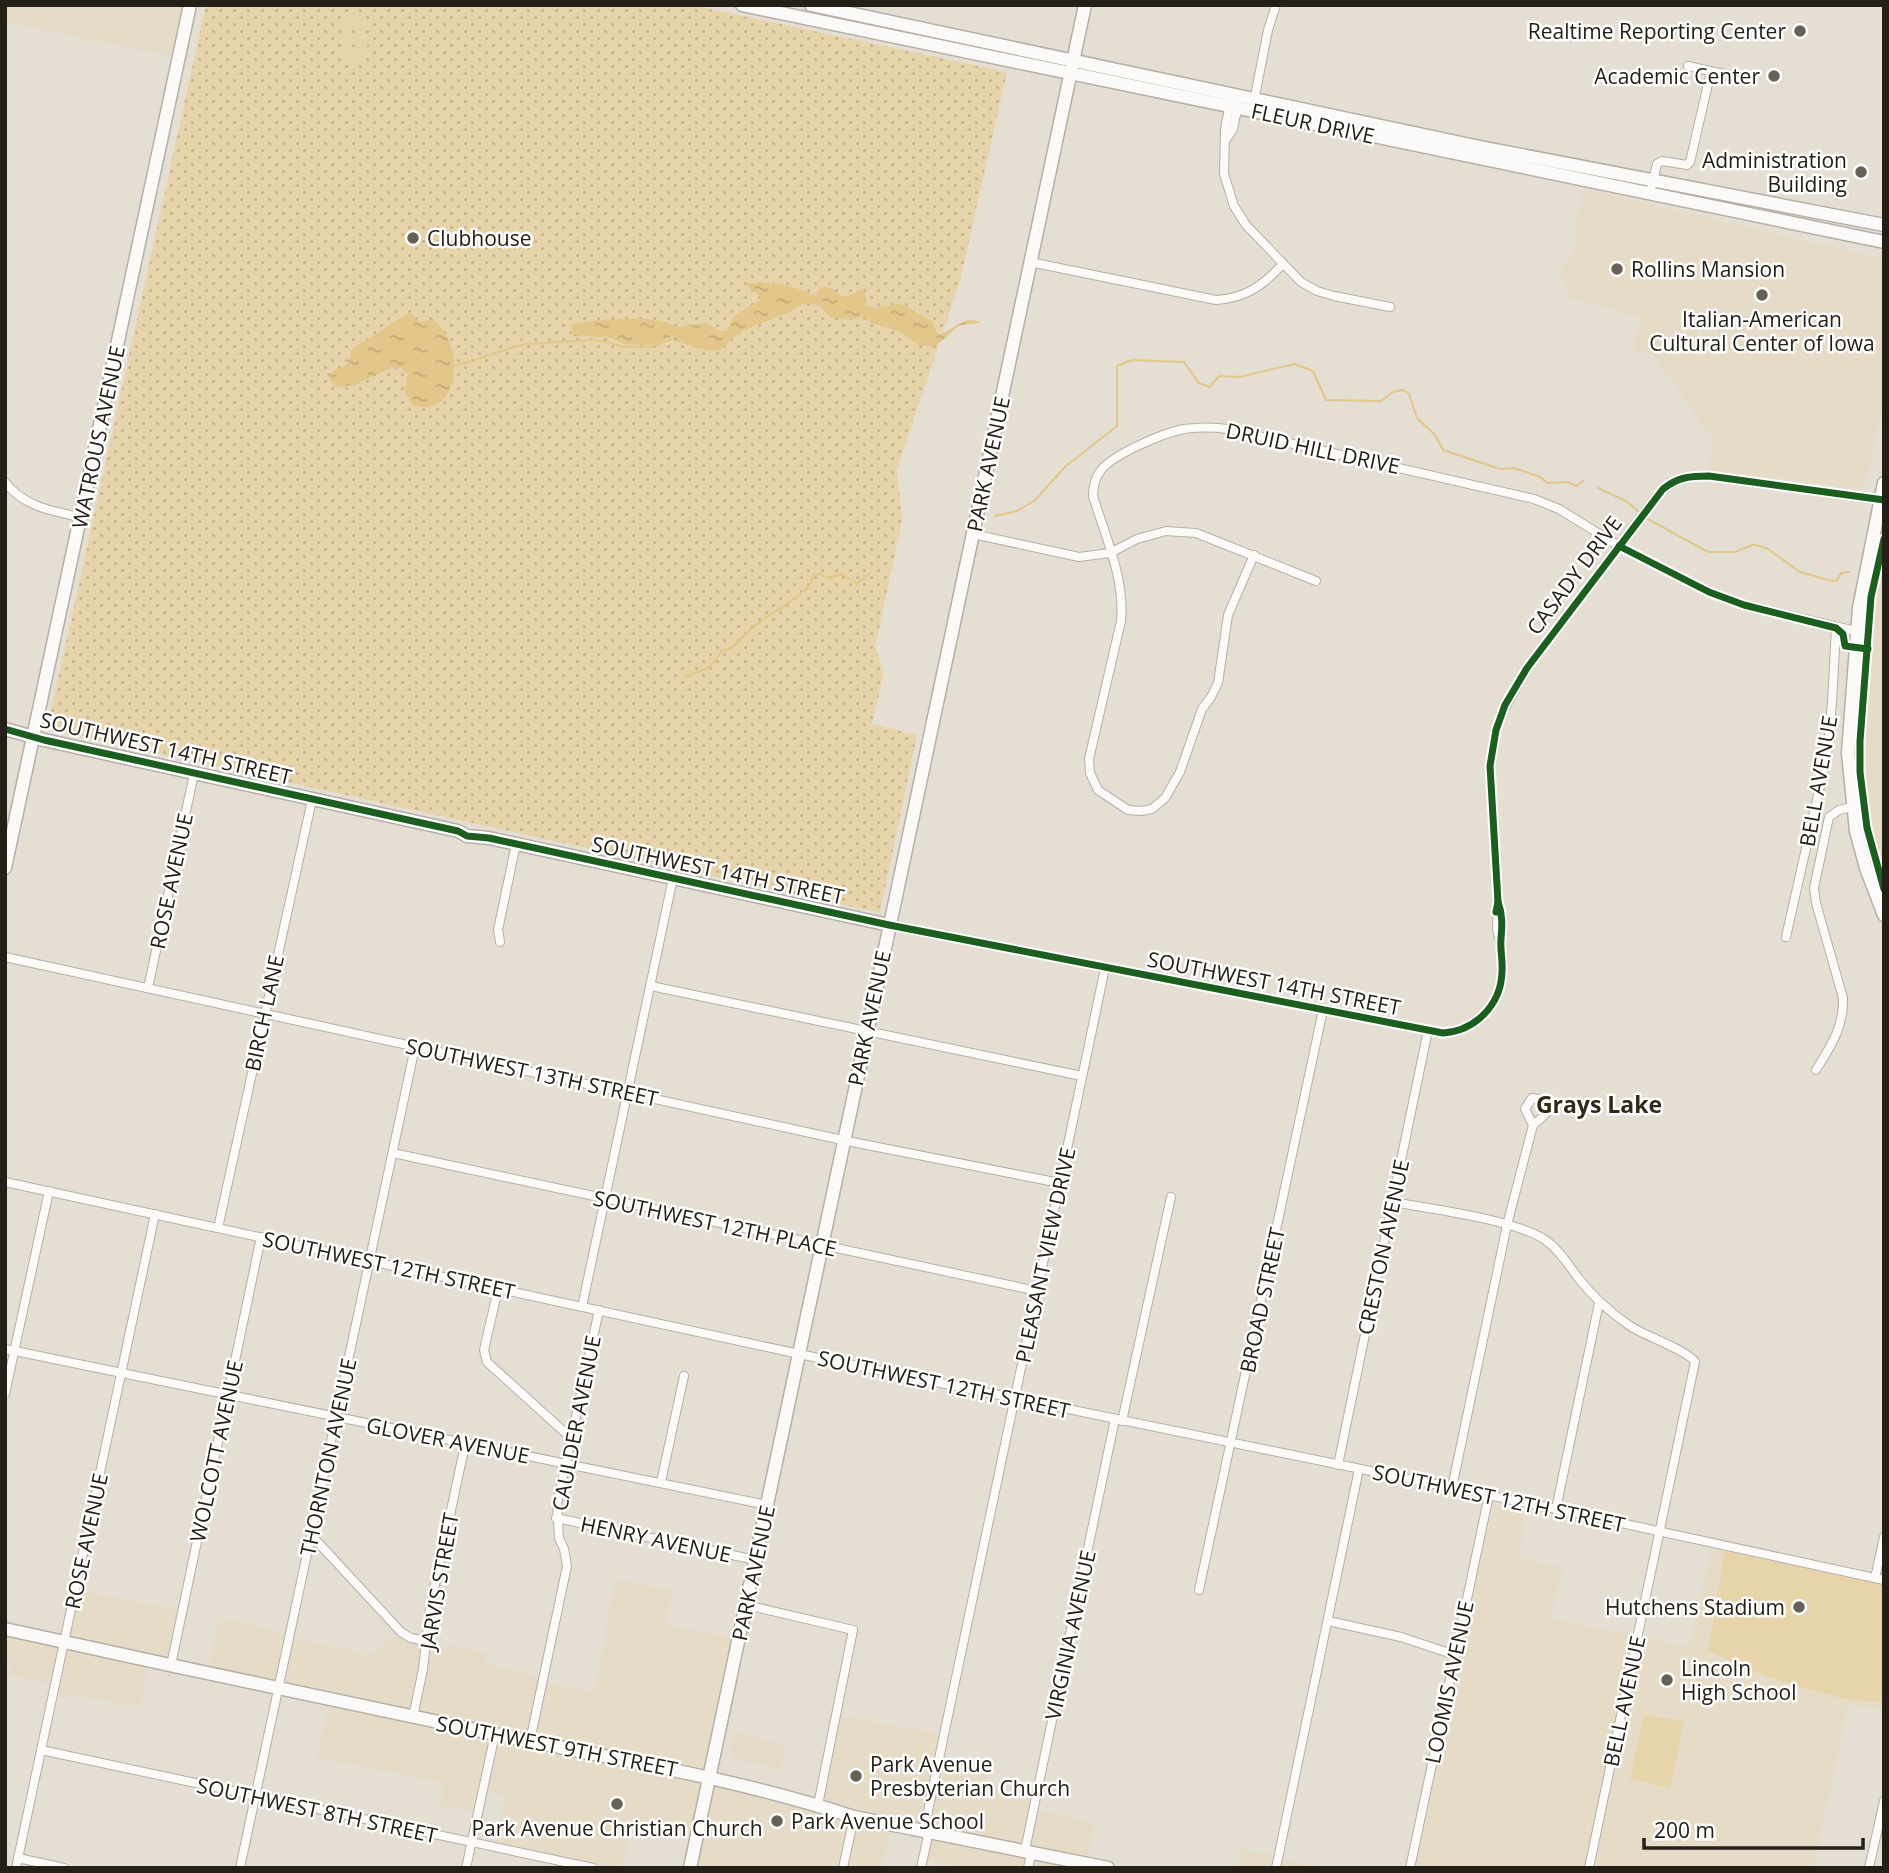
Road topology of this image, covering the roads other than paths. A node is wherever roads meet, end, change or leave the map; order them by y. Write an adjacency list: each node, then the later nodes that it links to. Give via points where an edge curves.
1 (190, 5): 21 (street, WATROUS AVENUE)
2 (743, 5): 6 (street, FLEUR DRIVE)
3 (811, 5): 6 (street, FLEUR DRIVE)
4 (1085, 5): 6 (street, PARK AVENUE)
5 (1276, 5): 11 (street)
6 (1072, 66): 10 (street, FLEUR DRIVE); 15 (street, PARK AVENUE)
7 (1688, 66): 8 (street)
8 (1711, 71): 9 (street); 12 (street, via 1690,163 1657,164)
9 (1741, 78)
10 (1235, 101): 11 (street, FLEUR DRIVE); 16 (street, via 1225,129 1224,174 1246,225)
11 (1253, 105): 12 (street, FLEUR DRIVE)
12 (1651, 188): 13 (street, FLEUR DRIVE); 14 (street, FLEUR DRIVE)
13 (1884, 226)
14 (1884, 242)
15 (1030, 262): 16 (street, via 1216,300 1252,291); 22 (street, PARK AVENUE)
16 (1282, 265): 17 (street, via 1317,291)
17 (1390, 307)
18 (1884, 482): 20 (street)
19 (7, 490): 21 (street, via 42,509)
20 (1880, 500): 23 (street, CASADY DRIVE, via 1691,475 1671,482); 28 (street)
21 (80, 517): 30 (street, WATROUS AVENUE)
22 (973, 534): 24 (street, via 1079,557); 38 (street, PARK AVENUE)
23 (1619, 546): 24 (street, DRUID HILL DRIVE, via 1559,509 1508,491 1206,427 1155,437 1099,473 1093,496); 27 (street, DRUID HILL DRIVE, via 1709,592); 47 (street, CASADY DRIVE, via 1517,682 1496,730 1490,784 1500,940 1498,993 1477,1020 1456,1031)
24 (1111, 553): 25 (street, via 1146,536 1176,531 1205,535); 25 (street, DRUID HILL DRIVE, via 1123,603 1089,759 1090,773 1098,790 1136,811 1152,809 1165,798 1180,772 1202,709 1218,683 1228,615)
25 (1254, 555): 26 (street)
26 (1316, 581)
27 (1836, 628): 28 (street); 39 (street, BELL AVENUE, via 1827,755)
28 (1856, 631): 33 (street, via 1848,753)
29 (5, 729): 30 (street, SOUTHWEST 14TH STREET)
30 (34, 736): 31 (street, SOUTHWEST 14TH STREET); 35 (street, WATROUS AVENUE)
31 (194, 774): 32 (street, SOUTHWEST 14TH STREET); 44 (street, ROSE AVENUE)
32 (312, 800): 34 (street, SOUTHWEST 14TH STREET); 46 (street, BIRCH LANE)
33 (1852, 807): 37 (street, via 1866,868); 50 (street, via 1829,817 1814,888 1844,1012 1835,1041)
34 (516, 844): 36 (street, SOUTHWEST 14TH STREET); 40 (street, via 498,930)
35 (5, 868)
36 (673, 878): 38 (street, SOUTHWEST 14TH STREET); 43 (street, CAULDER AVENUE)
37 (1884, 915)
38 (889, 925): 42 (street, SOUTHWEST 14TH STREET); 48 (street, PARK AVENUE)
39 (1786, 937)
40 (500, 942)
41 (5, 957): 44 (street, SOUTHWEST 13TH STREET)
42 (1105, 968): 45 (street, SOUTHWEST 14TH STREET); 51 (street, PLEASANT VIEW DRIVE)
43 (651, 986): 48 (street); 52 (street, CAULDER AVENUE)
44 (148, 988): 46 (street, SOUTHWEST 13TH STREET)
45 (1323, 1010): 47 (street, SOUTHWEST 14TH STREET); 83 (street, BROAD STREET)
46 (264, 1014): 49 (street, SOUTHWEST 13TH STREET); 64 (street, BIRCH LANE)
47 (1428, 1030): 61 (street, CRESTON AVENUE)
48 (866, 1032): 51 (street); 54 (street, PARK AVENUE)
49 (415, 1047): 52 (street, SOUTHWEST 13TH STREET); 55 (street, THORNTON AVENUE)
50 (1816, 1070)
51 (1082, 1076): 57 (street, PLEASANT VIEW DRIVE)
52 (628, 1093): 54 (street, SOUTHWEST 13TH STREET); 60 (street, CAULDER AVENUE)
53 (1533, 1125): 63 (street)
54 (844, 1139): 57 (street, SOUTHWEST 13TH STREET); 66 (street, PARK AVENUE)
55 (393, 1153): 60 (street, SOUTHWEST 12TH PLACE); 67 (street, THORNTON AVENUE)
56 (5, 1182): 58 (street, SOUTHWEST 12TH STREET)
57 (1060, 1183): 69 (street, PLEASANT VIEW DRIVE)
58 (49, 1191): 62 (street, SOUTHWEST 12TH STREET); 73 (street)
59 (1171, 1197): 81 (street, VIRGINIA AVENUE)
60 (605, 1200): 66 (street, SOUTHWEST 12TH PLACE); 71 (street, CAULDER AVENUE)
61 (1393, 1202): 63 (street); 86 (street, CRESTON AVENUE)
62 (155, 1214): 64 (street, SOUTHWEST 12TH STREET); 75 (street, ROSE AVENUE)
63 (1507, 1225): 70 (street, via 1550,1244); 89 (street)
64 (218, 1228): 65 (street, SOUTHWEST 12TH STREET)
65 (261, 1237): 67 (street, SOUTHWEST 12TH STREET); 78 (street, WOLCOTT AVENUE)
66 (822, 1246): 69 (street, SOUTHWEST 12TH PLACE); 74 (street, PARK AVENUE)
67 (370, 1261): 68 (street, SOUTHWEST 12TH STREET); 80 (street, THORNTON AVENUE)
68 (498, 1289): 71 (street, SOUTHWEST 12TH STREET); 82 (street, via 484,1350 487,1362)
69 (1037, 1291): 79 (street, PLEASANT VIEW DRIVE)
70 (1599, 1303): 92 (street); 94 (street, BELL AVENUE, via 1634,1329 1690,1355 1695,1362)
71 (582, 1307): 72 (street, SOUTHWEST 12TH STREET)
72 (599, 1310): 74 (street, SOUTHWEST 12TH STREET); 82 (street, CAULDER AVENUE)
73 (10, 1350): 75 (street, GLOVER AVENUE); 77 (street)
74 (799, 1354): 79 (street, SOUTHWEST 12TH STREET); 91 (street, PARK AVENUE)
75 (121, 1373): 78 (street, GLOVER AVENUE); 104 (street, ROSE AVENUE)
76 (684, 1376): 88 (street)
77 (5, 1394)
78 (228, 1396): 80 (street, GLOVER AVENUE); 106 (street, WOLCOTT AVENUE)
79 (1015, 1398): 81 (street, SOUTHWEST 12TH STREET); 117 (street, PLEASANT VIEW DRIVE)
80 (335, 1418): 84 (street, GLOVER AVENUE); 95 (street, THORNTON AVENUE)
81 (1118, 1420): 83 (street, SOUTHWEST 12TH STREET); 119 (street, VIRGINIA AVENUE)
82 (571, 1438): 85 (street, CAULDER AVENUE)
83 (1231, 1443): 86 (street, SOUTHWEST 12TH STREET); 99 (street, BROAD STREET)
84 (465, 1445): 85 (street, GLOVER AVENUE); 103 (street, JARVIS STREET)
85 (566, 1462): 88 (street, GLOVER AVENUE); 93 (street, CAULDER AVENUE)
86 (1338, 1465): 87 (street, SOUTHWEST 12TH STREET)
87 (1359, 1469): 89 (street, SOUTHWEST 12TH STREET); 101 (street)
88 (661, 1482): 91 (street, GLOVER AVENUE)
89 (1452, 1488): 90 (street, SOUTHWEST 12TH STREET)
90 (1489, 1495): 92 (street, SOUTHWEST 12TH STREET); 105 (street, LOOMIS AVENUE)
91 (767, 1505): 97 (street, PARK AVENUE)
92 (1556, 1509): 94 (street, SOUTHWEST 12TH STREET)
93 (556, 1518): 97 (street, HENRY AVENUE); 110 (street, CAULDER AVENUE, via 567,1566)
94 (1660, 1531): 98 (street, SOUTHWEST 12TH STREET); 133 (street, BELL AVENUE)
95 (312, 1536): 103 (street, via 401,1632); 107 (street, THORNTON AVENUE)
96 (1884, 1538): 98 (street)
97 (756, 1560): 100 (street, PARK AVENUE)
98 (1879, 1579)
99 (1199, 1590)
100 (746, 1605): 112 (street, PARK AVENUE); 115 (street, via 853,1632)
101 (1328, 1621): 105 (street, via 1401,1637); 131 (street)
102 (5, 1629): 104 (street, SOUTHWEST 9TH STREET)
103 (426, 1641): 108 (street, JARVIS STREET)
104 (64, 1642): 106 (street, SOUTHWEST 9TH STREET); 111 (street, ROSE AVENUE)
105 (1455, 1656): 132 (street, LOOMIS AVENUE)
106 (171, 1665): 107 (street, SOUTHWEST 9TH STREET)
107 (279, 1689): 108 (street, SOUTHWEST 9TH STREET); 113 (street, THORNTON AVENUE)
108 (413, 1717): 109 (street, SOUTHWEST 9TH STREET)
109 (495, 1734): 110 (street, SOUTHWEST 9TH STREET); 118 (street)
110 (530, 1741): 112 (street, SOUTHWEST 9TH STREET)
111 (41, 1750): 113 (street, SOUTHWEST 8TH STREET); 120 (street, ROSE AVENUE)
112 (710, 1777): 115 (street, SOUTHWEST 9TH STREET); 126 (street, PARK AVENUE)
113 (256, 1796): 118 (street, SOUTHWEST 8TH STREET); 123 (street, THORNTON AVENUE)
114 (1884, 1801): 134 (street)
115 (818, 1805): 116 (street, SOUTHWEST 9TH STREET)
116 (854, 1817): 117 (street, SOUTHWEST 9TH STREET); 127 (street)
117 (927, 1830): 119 (street, SOUTHWEST 9TH STREET); 128 (street, PLEASANT VIEW DRIVE)
118 (471, 1843): 124 (street); 125 (street, SOUTHWEST 8TH STREET)
119 (1028, 1851): 129 (street, VIRGINIA AVENUE); 130 (street, SOUTHWEST 9TH STREET)
120 (18, 1858): 121 (street, ROSE AVENUE); 122 (street)
121 (16, 1868)
122 (64, 1868)
123 (240, 1868)
124 (466, 1868)
125 (593, 1868)
126 (690, 1868)
127 (843, 1868)
128 (921, 1868)
129 (1028, 1868)
130 (1108, 1868)
131 (1276, 1868)
132 (1410, 1868)
133 (1589, 1868)
134 (1869, 1868)

